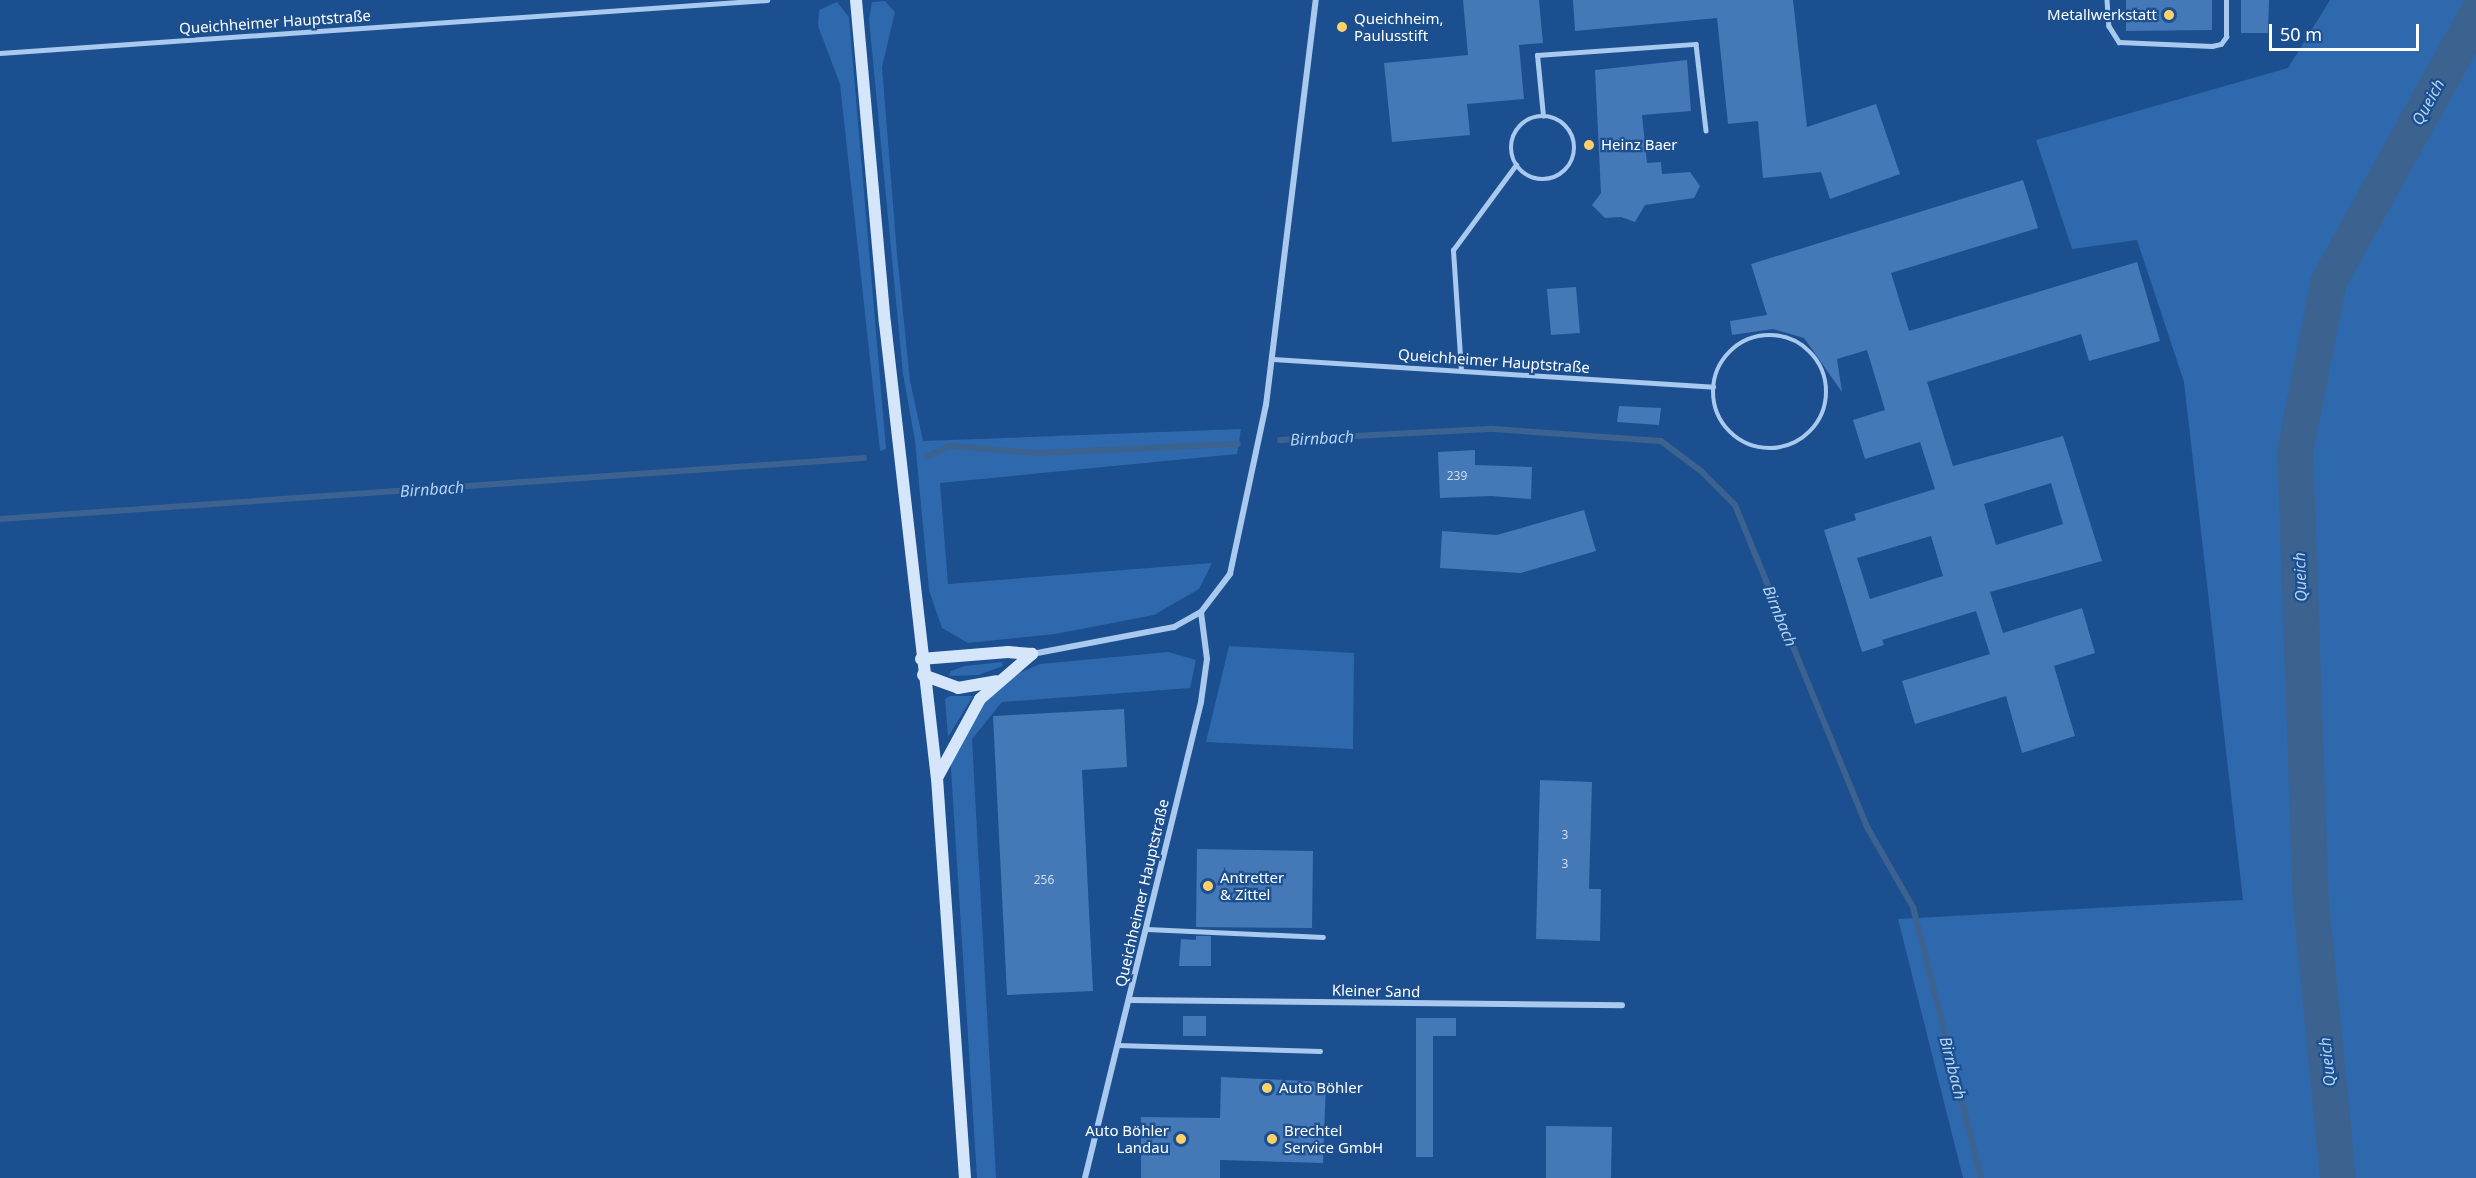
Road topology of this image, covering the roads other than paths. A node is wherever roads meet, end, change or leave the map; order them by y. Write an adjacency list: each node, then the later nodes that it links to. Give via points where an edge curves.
1 (767, 0): 6 (lane, Queichheimer Hauptstraße)
2 (856, 0): 16 (main road)
3 (1316, 0): 11 (street)
4 (2107, 0): 5 (lane, via 2109,26 2119,42 2212,46 2221,44 2226,37)
5 (2226, 0)
6 (737, 1): 7 (lane, Queichheimer Hauptstraße)
7 (0, 53)
8 (1543, 116): 9 (lane, via 1537,55 1696,44); 10 (lane, via 1527,120 1514,135 1512,156); 10 (lane, via 1557,118 1572,132 1572,163 1565,172 1545,180 1524,173)
9 (1706, 130)
10 (1516, 165): 12 (lane, via 1453,250)
11 (1273, 359): 12 (lane, Queichheimer Hauptstraße); 14 (street, via 1233,564 1226,584)
12 (1461, 371): 13 (lane, Queichheimer Hauptstraße)
13 (1713, 387): 13 (lane, via 1714,405 1733,436 1749,445 1769,449 1789,446 1807,435 1825,405 1824,375 1818,361 1792,339 1775,335 1740,343 1717,370)
14 (1201, 612): 15 (street, via 1174,627); 20 (street, Queichheimer Hauptstraße, via 1207,659 1201,702)
15 (1032, 654): 16 (main road, via 1008,652); 18 (main road)
16 (921, 659): 17 (main road)
17 (923, 675): 18 (main road, via 958,688); 19 (main road)
18 (997, 681): 19 (main road, via 970,714)
19 (937, 778): 26 (main road)
20 (1147, 929): 21 (lane); 22 (street, Queichheimer Hauptstraße)
21 (1323, 937)
22 (1129, 1000): 23 (street, Kleiner Sand); 24 (street, Queichheimer Hauptstraße)
23 (1622, 1005)
24 (1118, 1045): 25 (lane); 27 (street, Queichheimer Hauptstraße)
25 (1320, 1052)
26 (965, 1178)
27 (1085, 1178)

